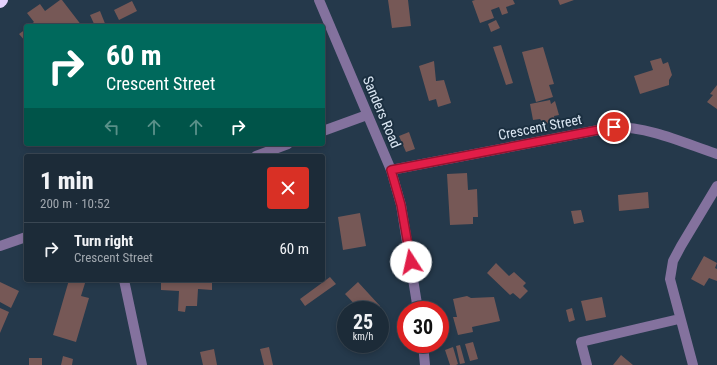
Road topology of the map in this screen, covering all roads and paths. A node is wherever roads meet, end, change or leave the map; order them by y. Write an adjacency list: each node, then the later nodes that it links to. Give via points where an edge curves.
1 (319, 0): 2 (street, Sanders Road)
2 (367, 114): 3 (street); 7 (street, Sanders Road)
3 (325, 130)
4 (283, 146): 5 (street)
5 (261, 154)
6 (717, 154): 7 (street, Crescent Street, via 630,127 614,127)
7 (391, 170): 12 (street, Sanders Road, via 401,205)
8 (717, 186): 13 (street, via 673,262 670,279)
9 (24, 238): 10 (street)
10 (0, 246)
11 (124, 282): 15 (street)
12 (417, 301)
13 (680, 319): 17 (street, via 580,342); 18 (street)
14 (424, 353): 16 (street)
15 (142, 365)
16 (425, 365)
17 (587, 365)
18 (693, 365)

